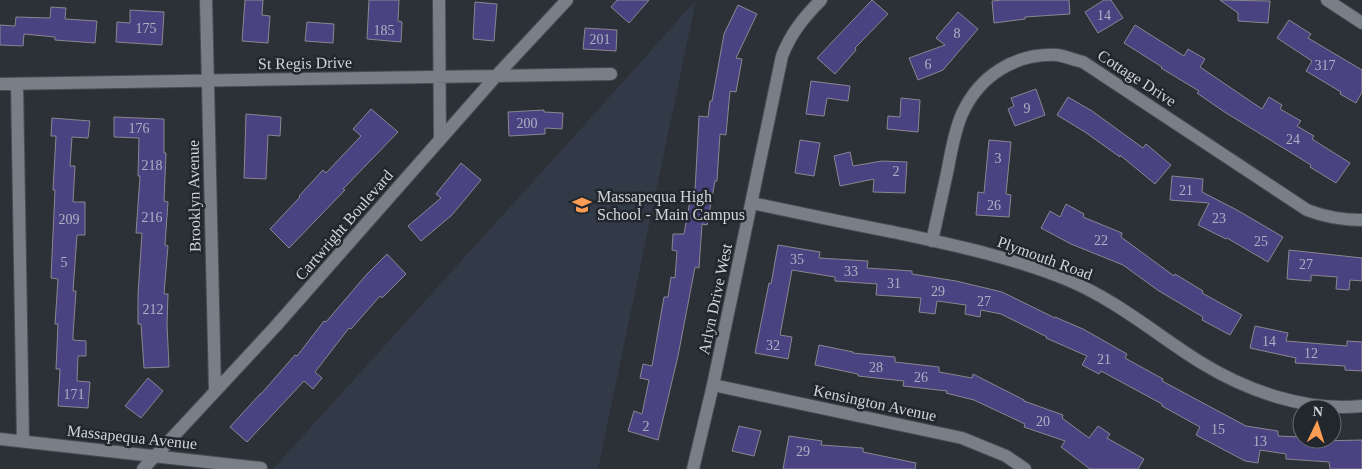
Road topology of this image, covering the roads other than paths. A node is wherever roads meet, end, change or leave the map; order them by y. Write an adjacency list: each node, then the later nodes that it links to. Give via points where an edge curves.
1 (206, 0): 10 (street, Brooklyn Avenue)
2 (439, 0): 9 (street)
3 (567, 0): 8 (street, Cartwright Boulevard)
4 (821, 0): 14 (street, Arlyn Drive West, via 797,26 782,56)
5 (1327, 0): 6 (street)
6 (1362, 23)
7 (611, 74): 8 (street, St Regis Drive)
8 (497, 75): 9 (street, St Regis Drive); 13 (street, Cartwright Boulevard)
9 (440, 76): 10 (street, St Regis Drive); 13 (street)
10 (207, 81): 12 (street, St Regis Drive); 18 (street, Brooklyn Avenue)
11 (0, 84): 12 (street, St Regis Drive)
12 (17, 84): 21 (street)
13 (440, 140): 18 (street, Cartwright Boulevard)
14 (752, 203): 16 (street, Plymouth Road); 17 (street, Arlyn Drive West)
15 (1362, 220): 16 (street, Cottage Drive, via 1344,220 1307,210 1083,62 1057,56 1027,58 1009,64 993,73 973,95 956,131)
16 (932, 240): 19 (street, Plymouth Road, via 1009,259 1070,281 1110,301 1200,362 1278,398 1352,408)
17 (713, 385): 25 (street, Arlyn Drive West); 26 (street, Kensington Avenue, via 962,438 1006,456)
18 (215, 390): 22 (street, Cartwright Boulevard)
19 (1362, 406)
20 (0, 439): 21 (street, Massapequa Avenue)
21 (23, 441): 22 (street, Massapequa Avenue)
22 (155, 456): 23 (street, Massapequa Avenue); 24 (street, Cartwright Boulevard)
23 (261, 468)
24 (143, 469)
25 (693, 469)
26 (1025, 469)

